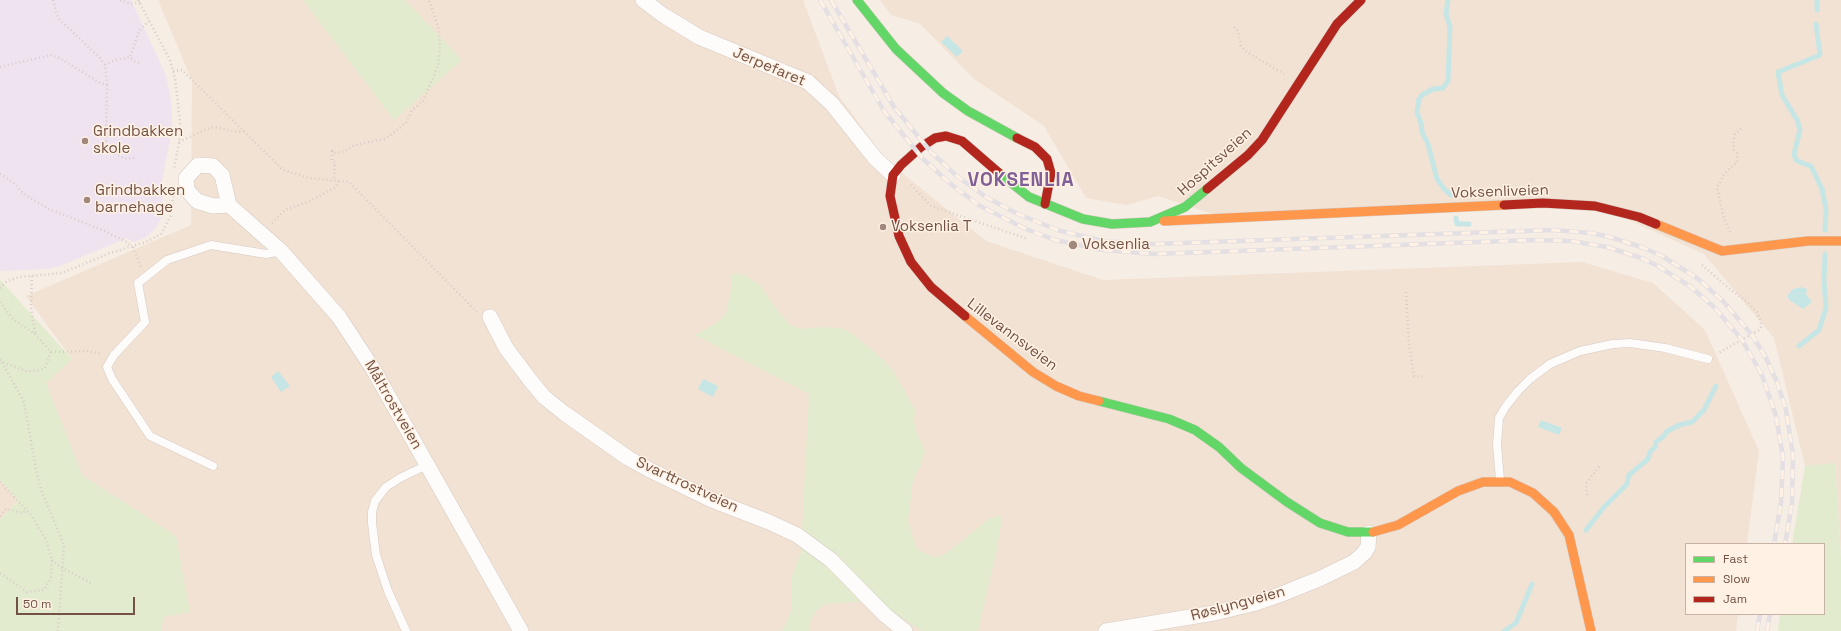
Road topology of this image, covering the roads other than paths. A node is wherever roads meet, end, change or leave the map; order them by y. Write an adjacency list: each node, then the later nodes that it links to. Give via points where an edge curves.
1 (643, 0): 4 (street, Jerpefaret, via 699,36 808,82 832,104 875,158)
2 (858, 0): 5 (street, via 896,49 943,93 968,111 1042,153 1047,159 1051,173)
3 (1361, 0): 7 (street, Hospitsveien, via 1337,24 1273,125 1248,155 1185,207)
4 (893, 175): 5 (street, via 929,142 951,136 962,140 1010,183); 15 (street, Lillevannsveien, via 890,196 894,219 905,249 918,272 950,305 1003,350 1033,372 1075,395 1169,419 1195,430 1214,443 1241,468 1307,516 1348,532)
5 (1045, 204): 7 (street, Hospitsveien, via 1083,219 1112,224)
6 (229, 205): 9 (street, Måltrostveien)
7 (1150, 222): 8 (street, Voksenliveien, via 1543,203 1596,206 1639,217 1722,251 1808,241)
8 (1841, 242)
9 (280, 251): 12 (street, Måltrostveien, via 339,317 373,369); 13 (lane, via 266,254 210,245 167,260 138,283 145,322 114,355 107,367 112,380 150,436)
10 (490, 317): 18 (street, Svarttrostveien, via 506,348 530,380 544,397 564,413 650,470 712,500 797,535 831,560 885,615)
11 (1708, 360): 14 (lane, via 1664,348 1630,343 1580,351 1550,364 1518,391 1499,418 1497,445)
12 (427, 465): 16 (lane, via 386,487 375,501 372,512 376,555 388,591); 17 (street, Måltrostveien)
13 (213, 466)
14 (1500, 481): 15 (street, Lillevannsveien, via 1472,485 1398,525); 20 (street, Lillevannsveien, via 1510,482 1533,493 1545,502 1562,523 1573,547)
15 (1369, 533): 19 (street, Røslyngveien, via 1368,547 1354,562 1292,590 1256,603 1214,613)
16 (406, 631)
17 (521, 631)
18 (905, 631)
19 (1106, 631)
20 (1591, 631)

